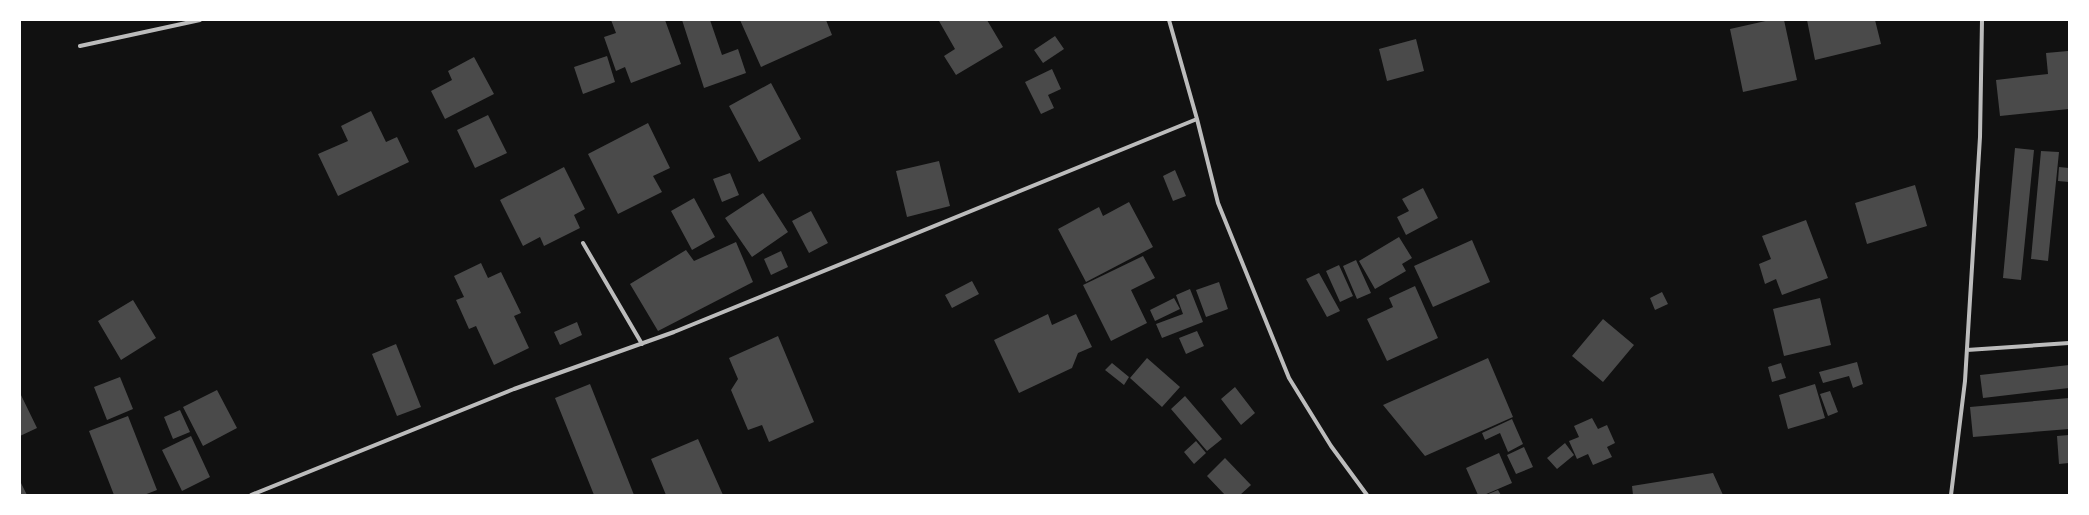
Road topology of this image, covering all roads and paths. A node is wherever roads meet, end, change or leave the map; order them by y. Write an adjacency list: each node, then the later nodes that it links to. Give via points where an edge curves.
1 (200, 20): 4 (street)
2 (1169, 20): 5 (street)
3 (1982, 20): 9 (street, via 1980,137)
4 (80, 46)
5 (1197, 119): 8 (street); 11 (street, via 1218,203 1289,378 1331,446)
6 (583, 243): 8 (street)
7 (2069, 343): 9 (street)
8 (642, 344): 10 (street, via 514,389)
9 (1967, 350): 12 (street)
10 (252, 495)
11 (1367, 495)
12 (1951, 495)

